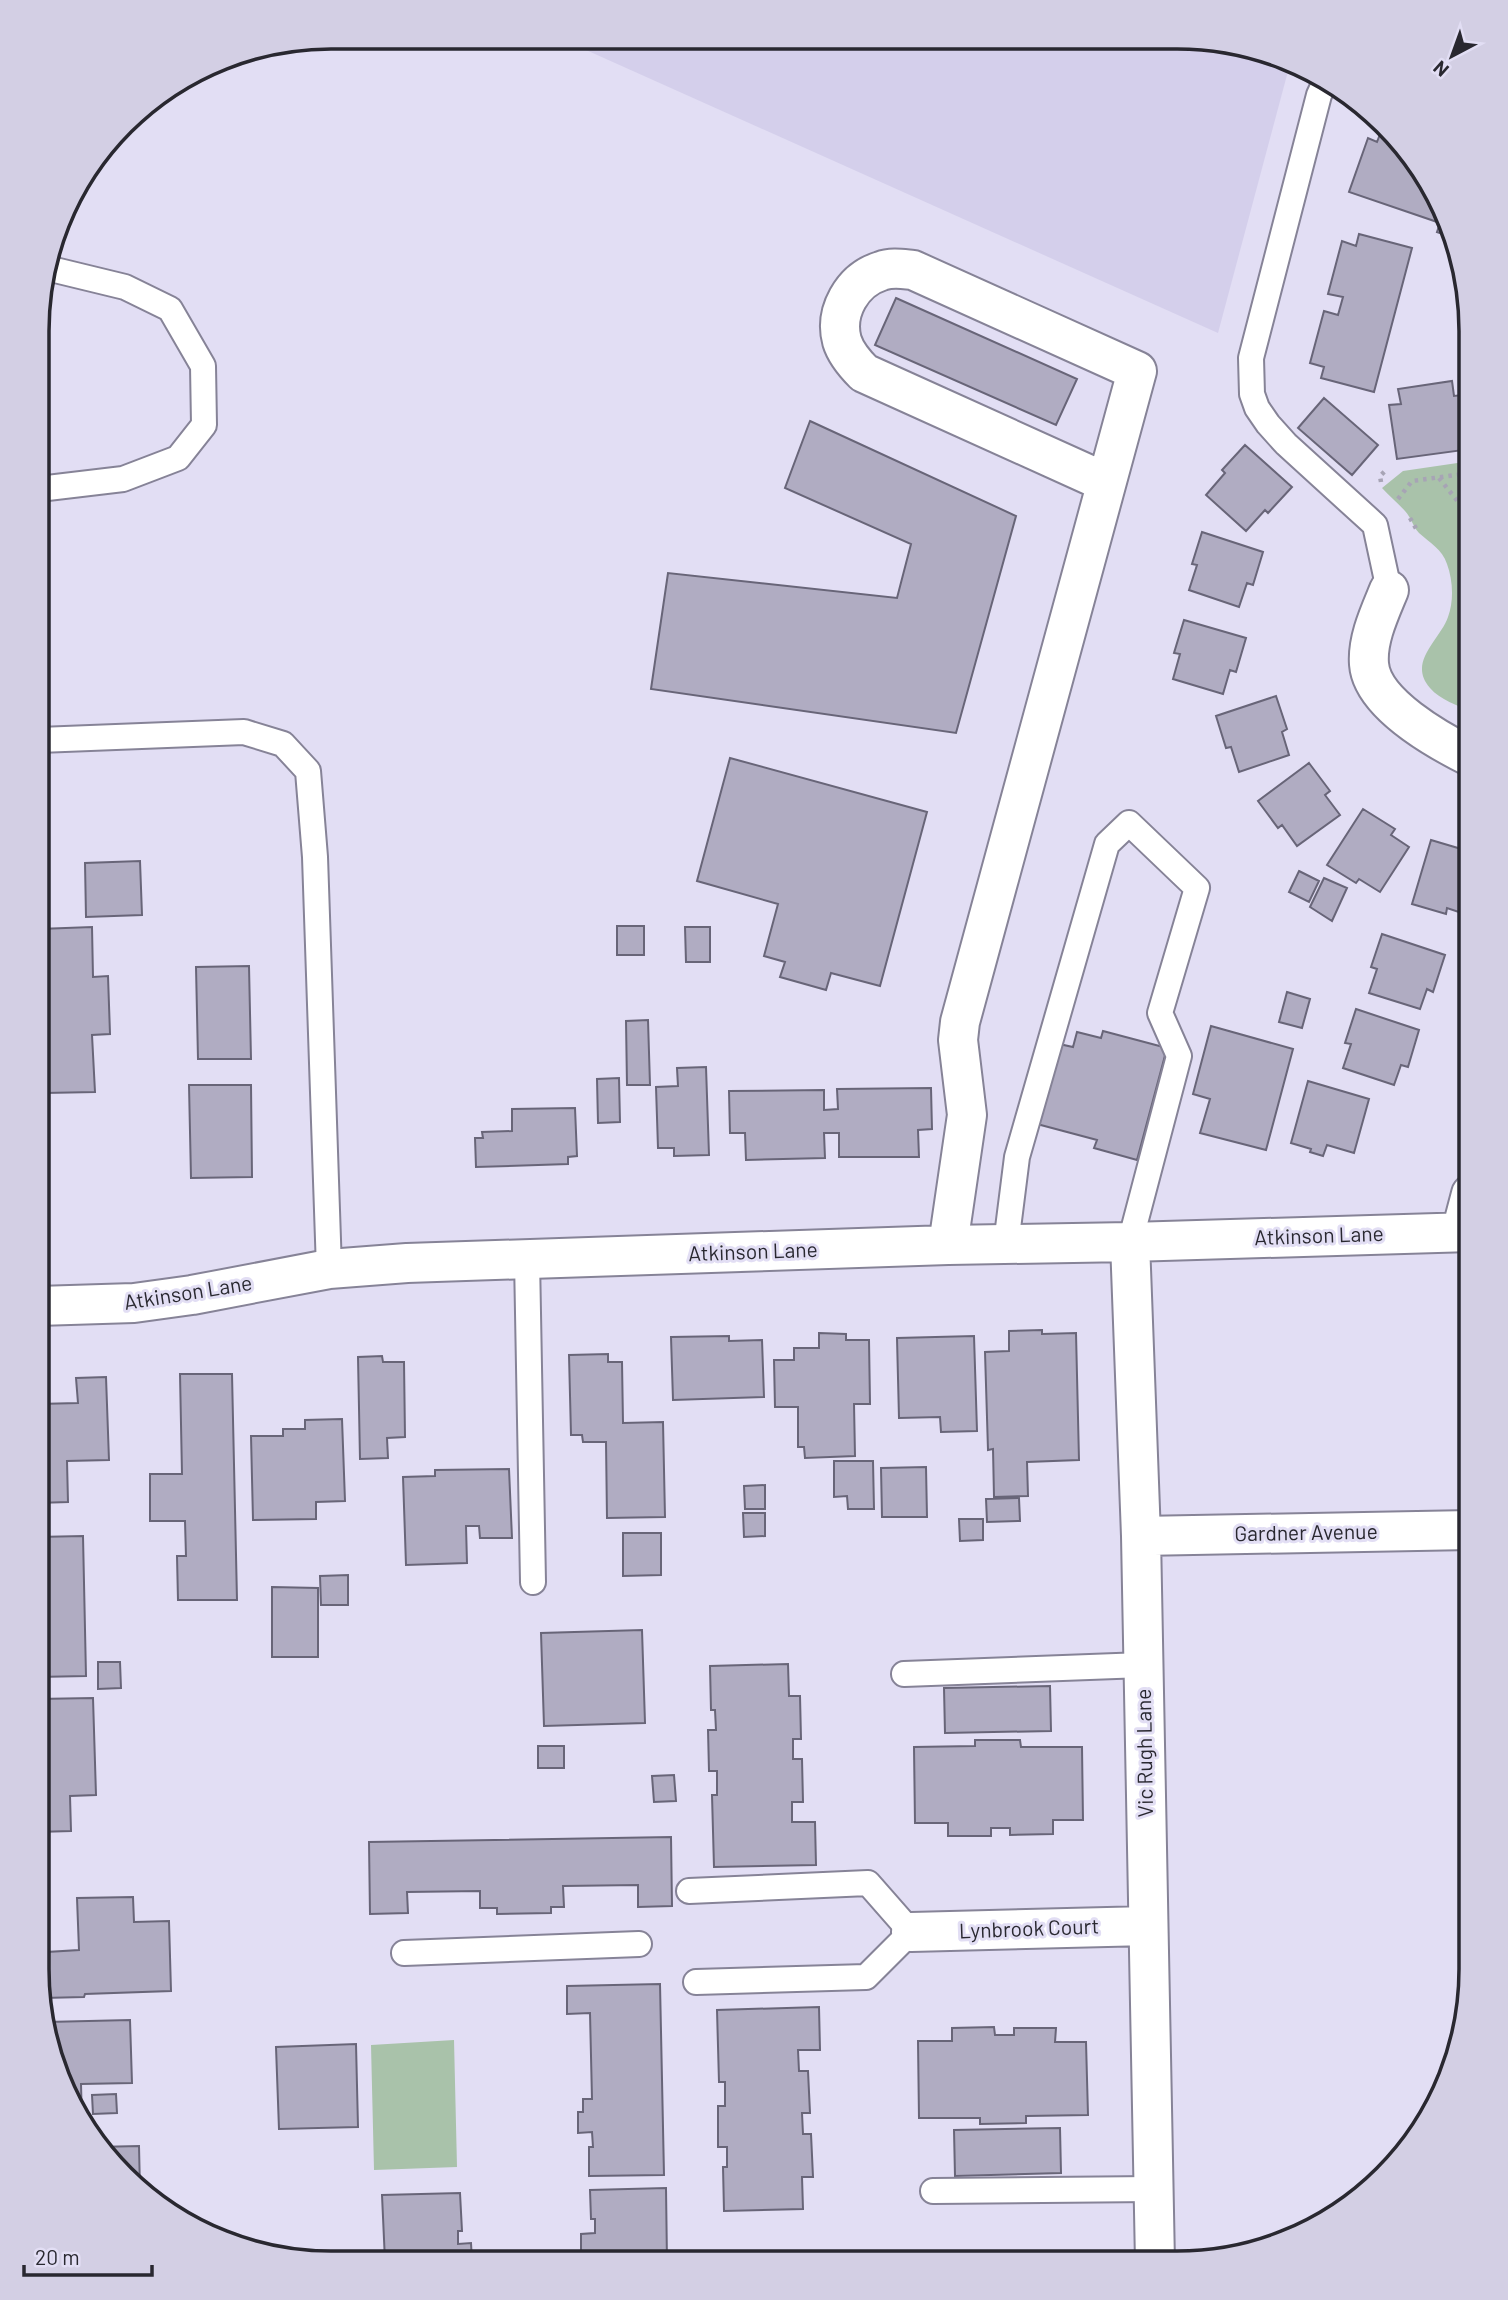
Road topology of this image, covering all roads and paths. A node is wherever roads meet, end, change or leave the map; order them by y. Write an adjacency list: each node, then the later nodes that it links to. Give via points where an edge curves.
1 (1322, 89): 9 (lane, via 1250,376 1257,408 1268,424 1375,525)
2 (56, 270): 6 (lane, via 125,287 170,309 203,366 204,425 178,458 124,479)
3 (1459, 475): 4 (path)
4 (1439, 478): 7 (path, via 1412,481); 8 (path)
5 (1105, 482): 5 (street, via 1137,371 913,270 882,270 856,286 841,313 840,326 846,351 864,373); 15 (street, via 960,1022 967,1115)
6 (49, 488)
7 (1396, 503)
8 (1459, 503)
9 (1389, 590): 11 (street, via 1371,642 1369,665 1376,682 1408,720)
10 (49, 740): 17 (lane, via 244,732 283,744 308,771)
11 (1459, 751)
12 (1459, 1232): 13 (street, Atkinson Lane)
13 (1130, 1242): 14 (street, Atkinson Lane); 14 (lane, via 1180,1056 1160,1013 1197,888 1129,824 1107,844 1017,1157); 20 (street, Vic Rugh Lane)
14 (1006, 1244): 15 (street, Atkinson Lane)
15 (948, 1245): 16 (street, Atkinson Lane)
16 (527, 1259): 17 (street, Atkinson Lane); 21 (lane)
17 (329, 1269): 18 (street, Atkinson Lane, via 134,1303)
18 (49, 1306)
19 (1459, 1530): 20 (street, Gardner Avenue)
20 (1141, 1536): 22 (street, Vic Rugh Lane)
21 (533, 1582)
22 (1143, 1665): 23 (lane); 25 (street, Vic Rugh Lane)
23 (904, 1674)
24 (689, 1891): 26 (lane, via 868,1883)
25 (1148, 1926): 26 (street, Lynbrook Court); 30 (street, Vic Rugh Lane)
26 (911, 1933): 29 (lane, via 866,1977)
27 (639, 1944): 28 (lane)
28 (404, 1953)
29 (696, 1982)
30 (1153, 2189): 31 (lane); 32 (street, Vic Rugh Lane)
31 (933, 2191)
32 (1155, 2251)

